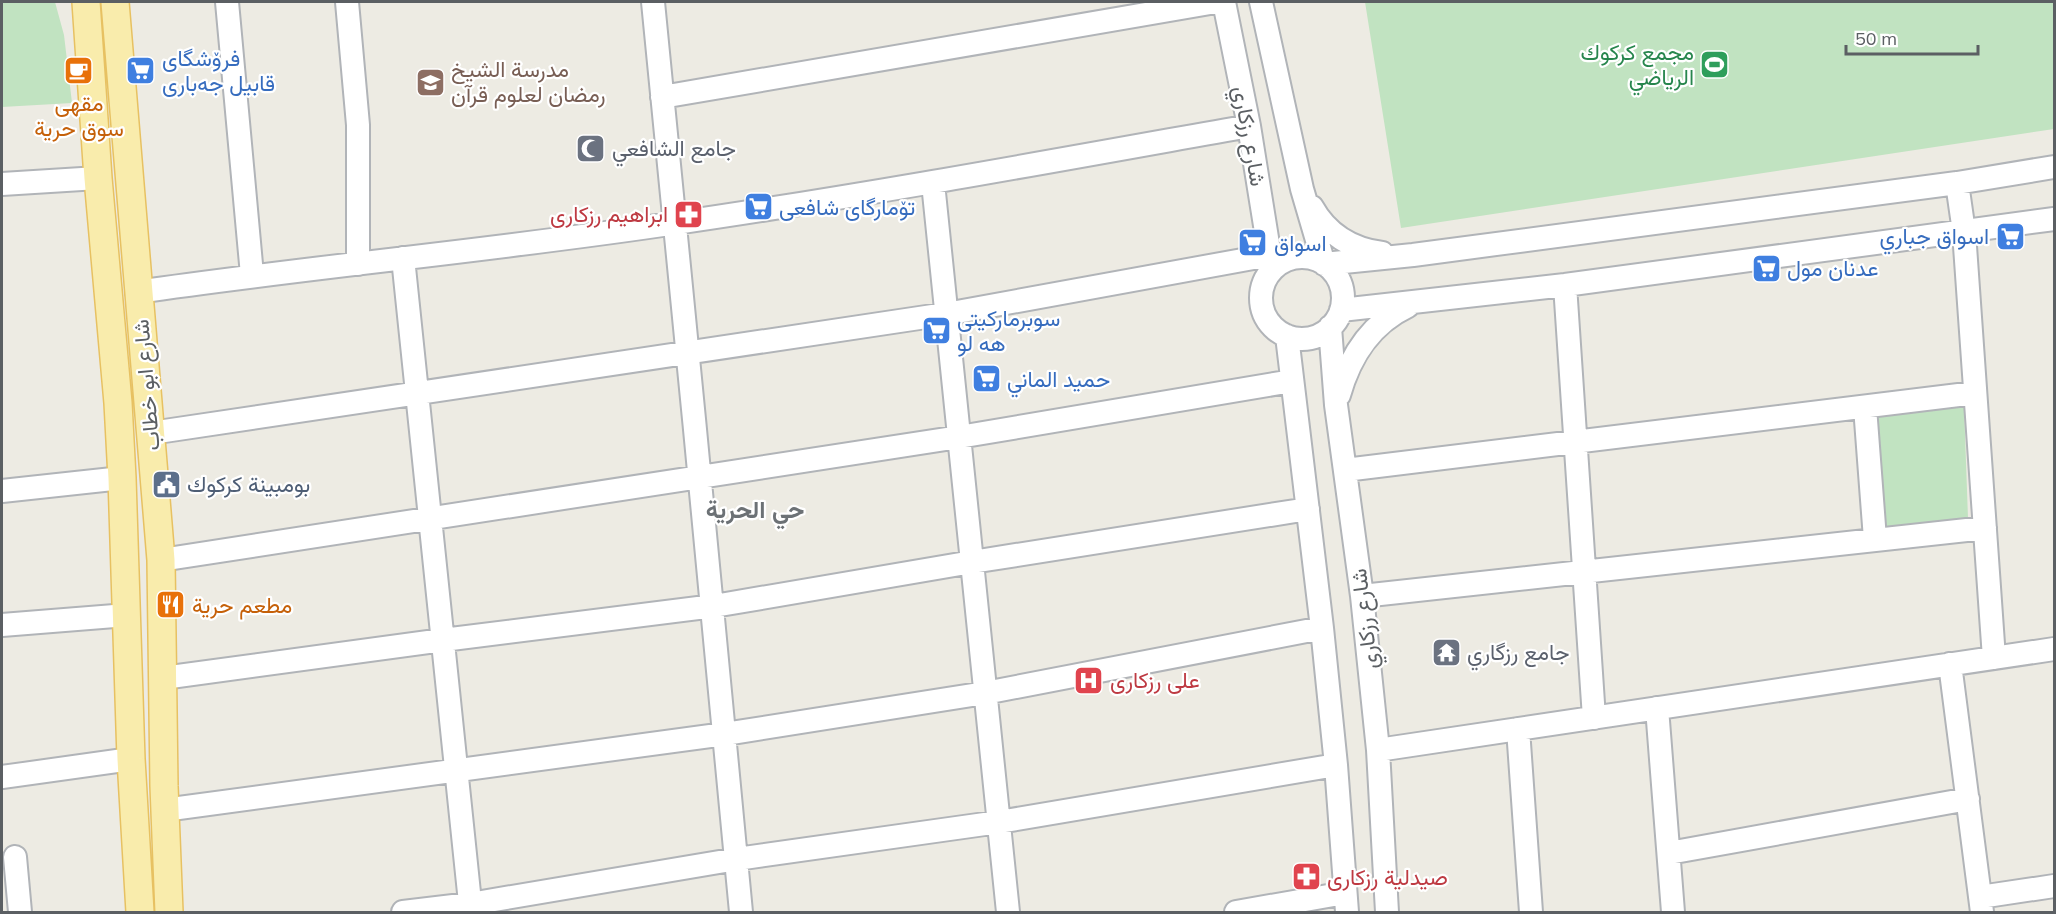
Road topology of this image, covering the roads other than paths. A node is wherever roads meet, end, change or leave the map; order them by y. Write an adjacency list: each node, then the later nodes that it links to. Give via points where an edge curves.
1 (115, 2): 27 (main road, شارع ابو خطاب)
2 (228, 2): 25 (street)
3 (347, 2): 23 (street, via 358,125)
4 (653, 2): 9 (street)
5 (1216, 2): 9 (street)
6 (1224, 2): 10 (street, شارع رزكاري)
7 (1261, 2): 16 (street, شارع رزكاري)
8 (86, 8): 12 (main road, شارع ابو خطاب)
9 (662, 97): 18 (street)
10 (1249, 126): 13 (street); 22 (street, شارع رزكاري)
11 (2055, 167): 14 (street)
12 (98, 178): 15 (street); 37 (main road, شارع ابو خطاب)
13 (933, 183): 18 (street); 29 (street)
14 (1957, 183): 19 (street); 20 (street)
15 (2, 184)
16 (1302, 189): 20 (street, via 1325,226 1346,241 1370,251); 24 (street, شارع رزكاري)
17 (2055, 219): 19 (street)
18 (674, 224): 21 (street); 32 (street)
19 (1964, 232): 26 (street); 35 (street)
20 (1413, 255): 24 (street)
21 (403, 258): 23 (street); 34 (street)
22 (1271, 262): 24 (street, via 1306,257); 29 (street); 31 (street, via 1262,291 1262,307 1274,327)
23 (358, 264): 25 (street)
24 (1324, 264): 30 (street, via 1343,292)
25 (252, 275): 27 (street)
26 (1565, 285): 28 (street); 42 (street)
27 (137, 291): 36 (main road, شارع ابو خطاب)
28 (1417, 301): 30 (street); 38 (street, via 1383,320 1365,339 1348,366)
29 (946, 314): 32 (street); 41 (street)
30 (1336, 319): 31 (street, via 1317,336); 38 (street, شارع رزكاري)
31 (1287, 336): 33 (street, شارع رزكاري)
32 (687, 353): 34 (street); 44 (street)
33 (1292, 381): 41 (street); 47 (street, شارع رزكاري)
34 (417, 392): 40 (street); 48 (street)
35 (1975, 393): 39 (street); 49 (street)
36 (149, 400): 37 (main road); 40 (main road, شارع ابو خطاب)
37 (118, 403): 45 (main road, شارع ابو خطاب)
38 (1336, 405): 43 (street, شارع رزكاري)
39 (1864, 407): 42 (street); 50 (street)
40 (151, 433): 51 (main road, شارع ابو خطاب)
41 (959, 437): 44 (street); 52 (street)
42 (1575, 442): 43 (street); 53 (street)
43 (1345, 470): 54 (street, شارع رزكاري)
44 (699, 477): 48 (street); 55 (street)
45 (122, 478): 46 (street); 56 (main road, شارع ابو خطاب)
46 (2, 491)
47 (1308, 509): 52 (street); 58 (street, شارع رزكاري)
48 (430, 518): 51 (street); 59 (street)
49 (1985, 528): 50 (street); 61 (street)
50 (1875, 539): 53 (street)
51 (161, 560): 63 (main road, شارع ابو خطاب)
52 (972, 562): 55 (street); 64 (street)
53 (1584, 571): 54 (street); 66 (street)
54 (1362, 596): 69 (street, شارع رزكاري)
55 (714, 606): 59 (street); 68 (street)
56 (127, 615): 57 (street); 70 (main road, شارع ابو خطاب)
57 (2, 625)
58 (1322, 628): 64 (street); 71 (street, شارع رزكاري)
59 (443, 640): 63 (street); 72 (street)
60 (2055, 649): 61 (street)
61 (1994, 658): 62 (street)
62 (1950, 664): 65 (street); 74 (street)
63 (163, 678): 75 (main road, شارع ابو خطاب)
64 (985, 693): 68 (street); 76 (street)
65 (1657, 708): 66 (street); 77 (street)
66 (1594, 718): 67 (street)
67 (1518, 729): 69 (street); 92 (street)
68 (725, 734): 72 (street); 79 (street)
69 (1378, 750): 91 (street, شارع رزكاري)
70 (131, 759): 73 (street); 85 (main road, شارع ابو خطاب)
71 (1336, 765): 76 (street); 81 (street, شارع رزكاري)
72 (456, 771): 75 (street); 83 (street)
73 (2, 777)
74 (1968, 799): 77 (street); 82 (street)
75 (164, 810): 86 (main road, شارع ابو خطاب)
76 (999, 822): 79 (street); 89 (street)
77 (1669, 853): 93 (street)
78 (15, 857): 84 (street)
79 (737, 860): 83 (street); 88 (street)
80 (2055, 886): 82 (street)
81 (1346, 903): 90 (street)
82 (1981, 905)
83 (471, 908): 87 (street)
84 (16, 912)
85 (140, 912)
86 (169, 912)
87 (403, 912)
88 (741, 912)
89 (1008, 912)
90 (1236, 912)
91 (1387, 912)
92 (1531, 912)
93 (1673, 912)

